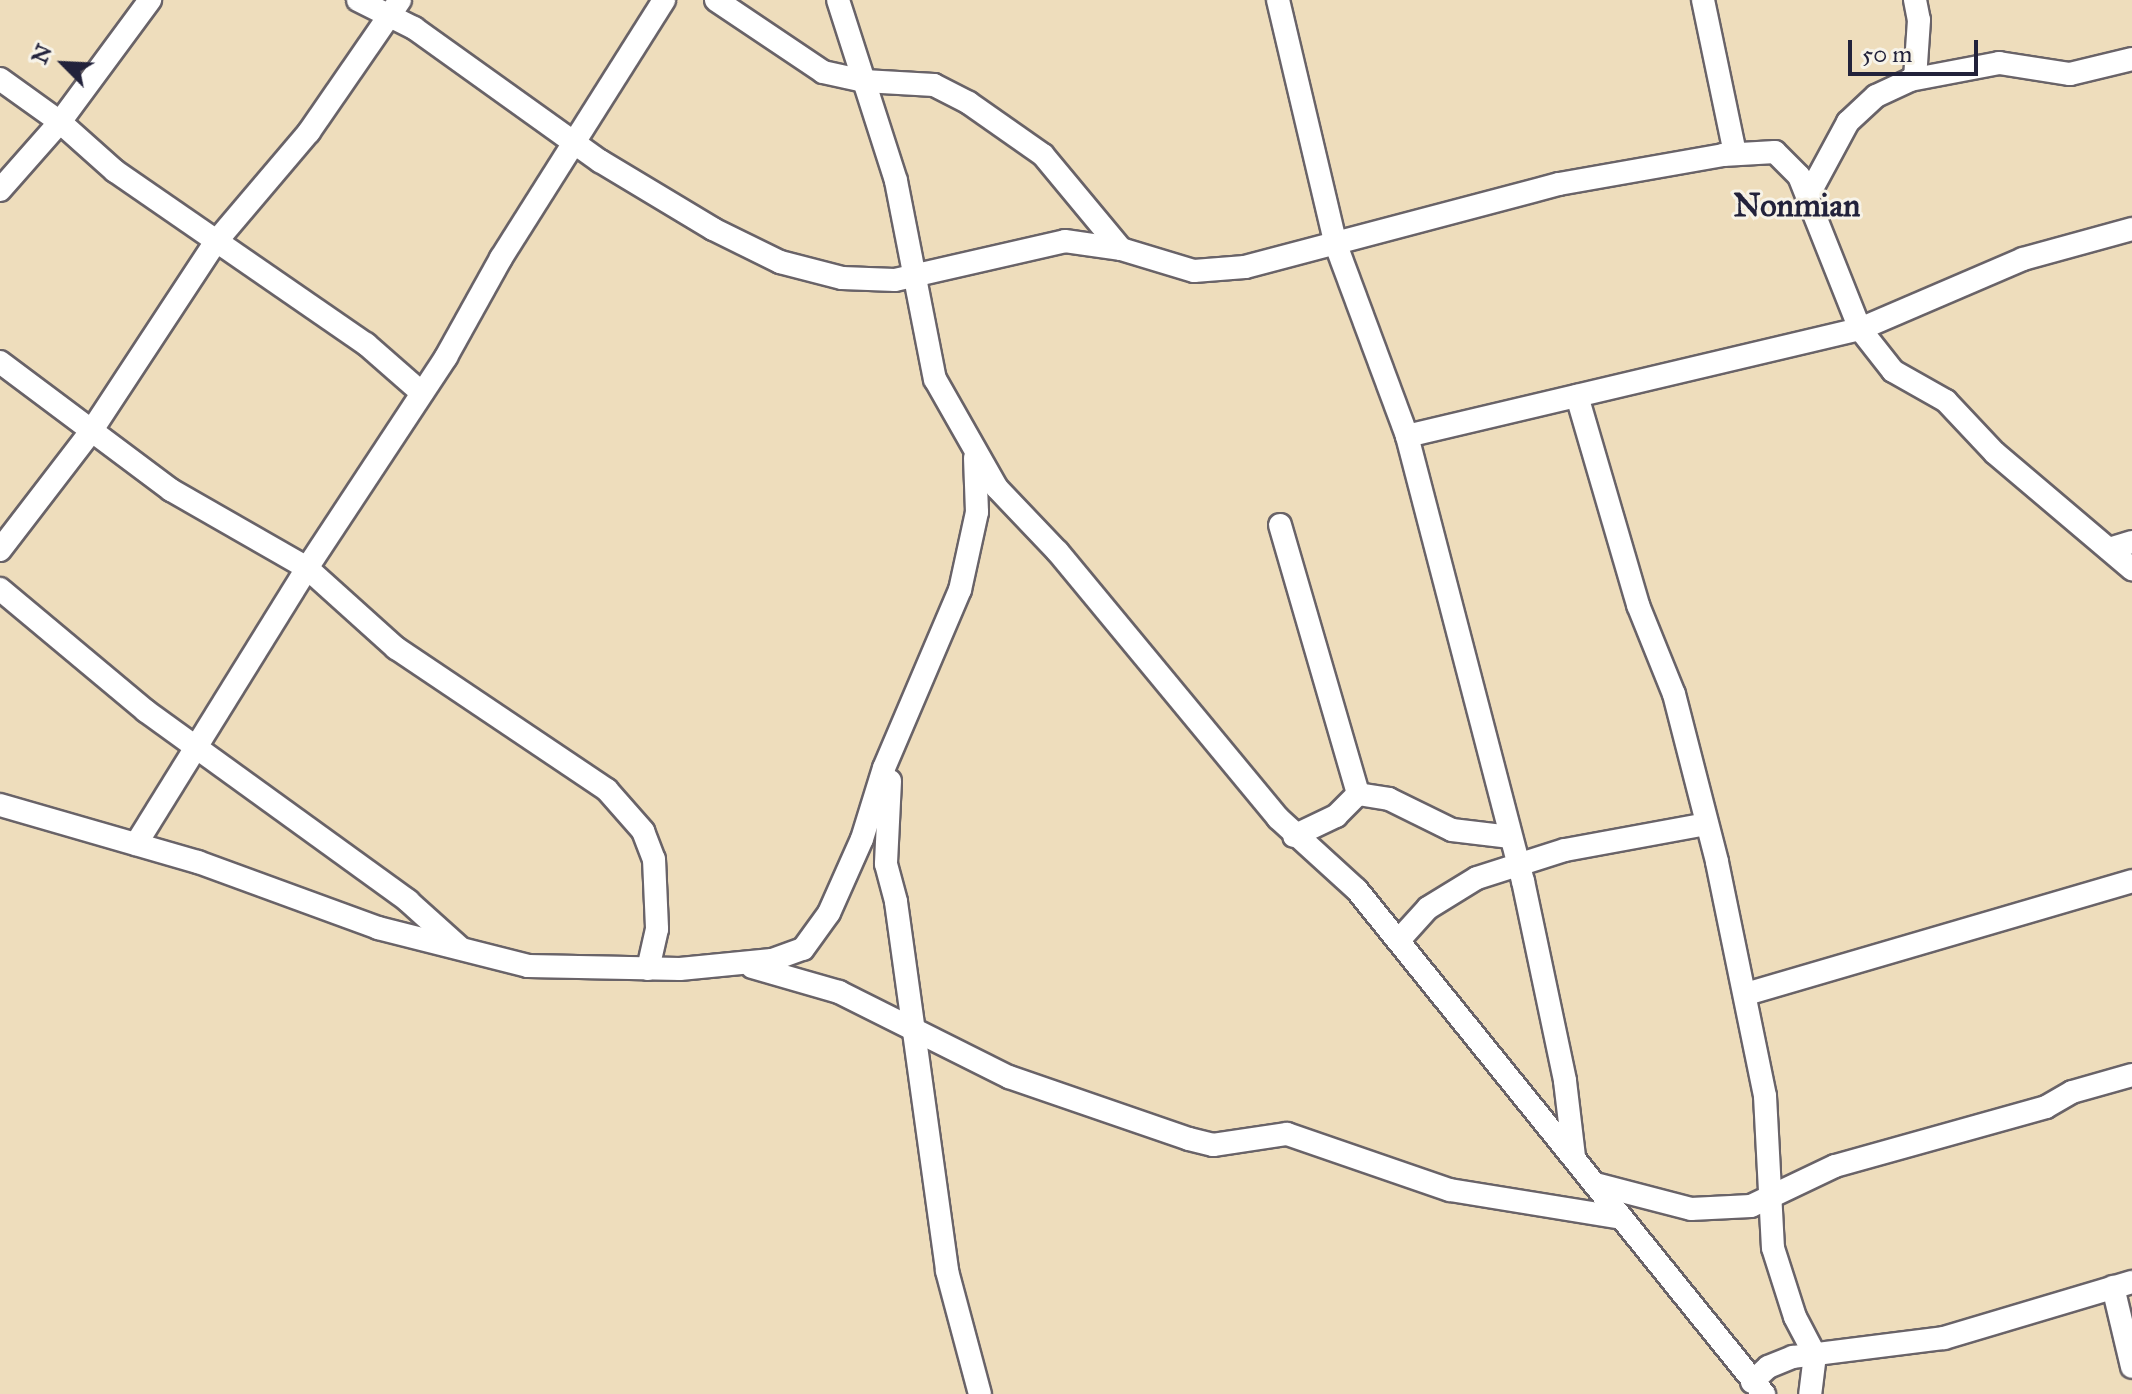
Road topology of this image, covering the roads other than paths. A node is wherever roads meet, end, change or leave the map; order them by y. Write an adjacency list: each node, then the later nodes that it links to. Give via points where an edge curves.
1 (150, 0): 14 (street)
2 (358, 0): 9 (street)
3 (664, 0): 15 (street)
4 (716, 0): 13 (street, via 823,72)
5 (838, 0): 13 (street)
6 (1278, 0): 21 (street)
7 (1703, 0): 16 (street)
8 (1915, 0): 11 (street)
9 (396, 8): 15 (street); 20 (street, via 291,155)
10 (2132, 59): 11 (street, via 2070,74 1999,63)
11 (1915, 78): 18 (street, via 1876,96 1848,122)
12 (0, 79): 14 (street)
13 (864, 81): 22 (street, via 934,85 969,103 1043,155); 23 (street, via 896,181)
14 (60, 122): 17 (street); 20 (street, via 115,171)
15 (576, 144): 23 (street, via 713,229 780,262 842,278); 26 (street)
16 (1735, 153): 18 (street, via 1760,149 1785,158); 21 (street, via 1559,184)
17 (0, 190)
18 (1808, 196): 24 (street)
19 (2132, 229): 24 (street, via 2023,259)
20 (214, 244): 26 (street, via 285,286); 28 (street)
21 (1336, 245): 22 (street, via 1219,271 1157,263); 29 (street)
22 (1121, 249): 23 (street, via 1065,241)
23 (912, 276): 30 (street, via 935,379)
24 (1860, 329): 27 (street); 33 (street, via 1893,371 1946,401 1995,453)
25 (0, 362): 28 (street)
26 (422, 393): 35 (street)
27 (1577, 396): 29 (street); 42 (street, via 1638,605 1674,694)
28 (92, 430): 34 (street); 35 (street, via 171,490)
29 (1407, 436): 44 (street)
30 (974, 447): 38 (street, via 979,480 971,553); 43 (street, via 997,488 1058,552)
31 (1280, 525): 40 (street)
32 (2132, 542): 33 (street)
33 (2109, 549): 36 (street)
34 (0, 550)
35 (307, 568): 39 (street); 51 (street, via 396,648 607,790 634,818 650,842 657,885 655,943)
36 (2132, 569)
37 (0, 589): 39 (street, via 146,711)
38 (901, 728): 50 (street, via 829,913 803,949); 53 (street, via 884,838)
39 (195, 744): 45 (street); 49 (street, via 408,901)
40 (1358, 794): 43 (street, via 1336,816); 44 (street, via 1389,799 1452,830)
41 (0, 805): 45 (street)
42 (1707, 824): 46 (street, via 1639,834); 52 (street)
43 (1294, 836): 48 (street, via 1357,890)
44 (1511, 837): 46 (street)
45 (136, 844): 49 (street, via 365,924)
46 (1518, 864): 48 (street, via 1477,878 1428,908); 55 (street, via 1565,1081)
47 (2132, 881): 52 (street)
48 (1399, 940): 55 (street)
49 (463, 951): 51 (street, via 567,970)
50 (737, 963): 51 (street); 53 (street, via 839,992)
51 (648, 969)
52 (1746, 994): 57 (street, via 1765,1096)
53 (913, 1030): 58 (street, via 1009,1077 1189,1139 1213,1145 1287,1134 1450,1190); 63 (street, via 947,1271)
54 (2132, 1075): 57 (street, via 2072,1092 2046,1107 1835,1166)
55 (1574, 1156): 56 (street)
56 (1595, 1184): 57 (street, via 1691,1209 1722,1210); 58 (street)
57 (1769, 1199): 60 (street, via 1780,1278)
58 (1622, 1218): 62 (street)
59 (2123, 1284): 60 (street, via 1944,1338); 61 (street)
60 (1815, 1355): 62 (street, via 1768,1367); 64 (street)
61 (2132, 1367)
62 (1758, 1388)
63 (980, 1394)
64 (1810, 1394)

